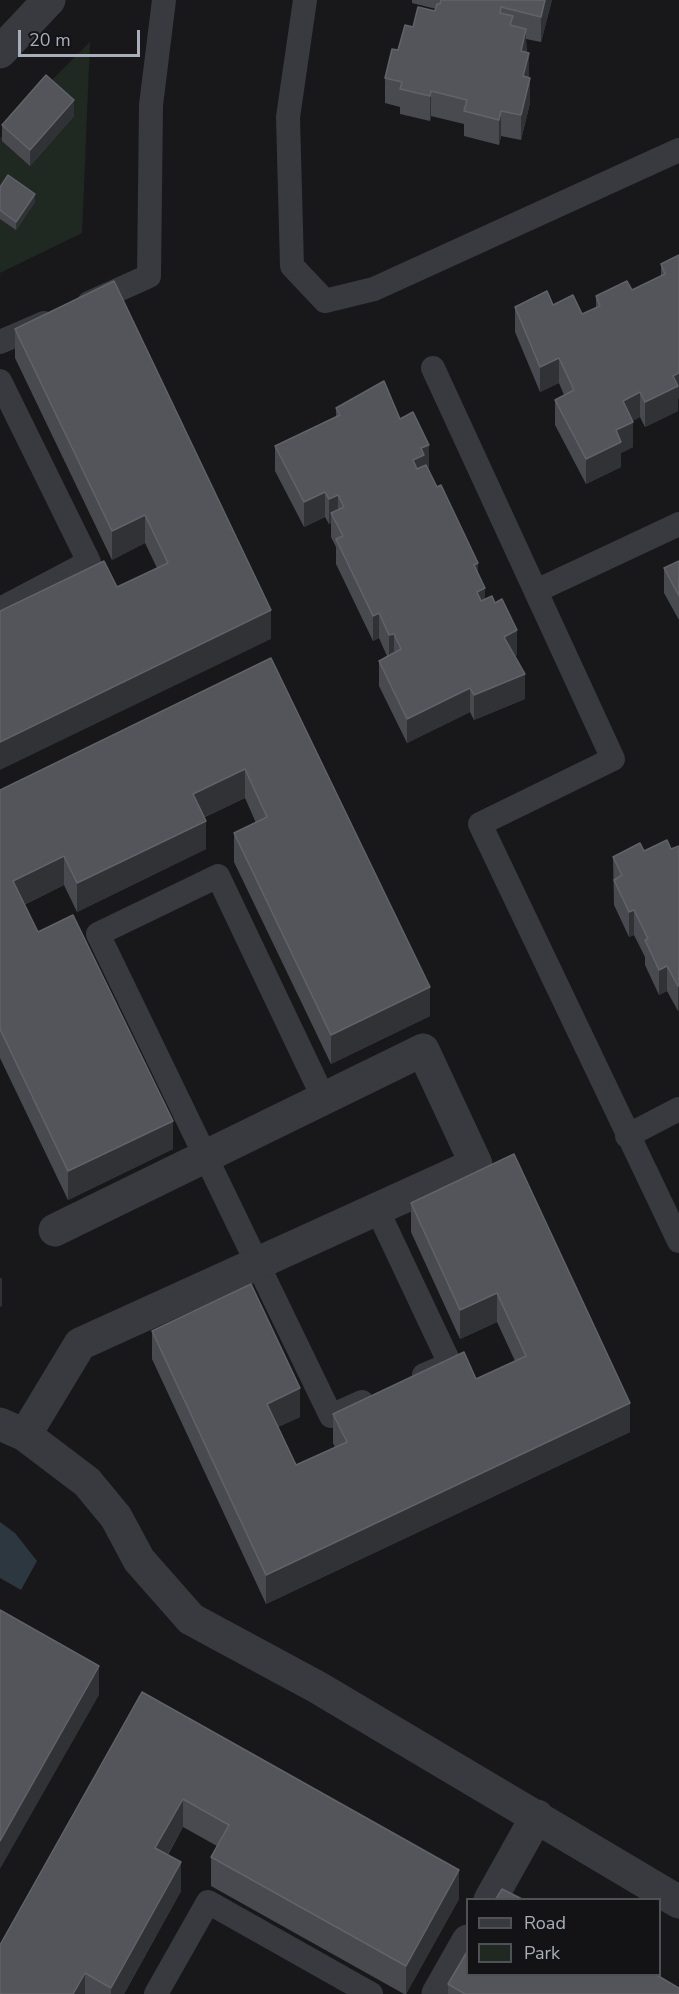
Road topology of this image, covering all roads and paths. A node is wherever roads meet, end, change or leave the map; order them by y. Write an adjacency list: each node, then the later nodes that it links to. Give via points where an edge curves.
1 (49, 0): 4 (street)
2 (164, 0): 6 (lane, via 151,105 149,276)
3 (304, 0): 5 (lane, via 288,117 292,266 325,301 374,289)
4 (0, 51)
5 (679, 150)
6 (0, 342)
7 (433, 368): 10 (lane)
8 (0, 381): 11 (lane, via 90,562)
9 (679, 524): 10 (lane)
10 (536, 591): 14 (lane, via 613,759 480,824)
11 (0, 609)
12 (323, 1097): 15 (street); 15 (lane, via 218,876 98,934); 16 (street, via 423,1050 476,1164)
13 (679, 1109): 14 (lane)
14 (627, 1136): 18 (lane)
15 (204, 1157): 17 (street); 19 (lane)
16 (376, 1207): 19 (street); 19 (lane, via 450,1364 331,1416)
17 (56, 1230)
18 (679, 1241)
19 (255, 1264): 20 (street, via 80,1344)
20 (12, 1430): 21 (street, via 87,1482 116,1517 139,1560 191,1619 317,1687)
21 (537, 1816): 22 (street); 23 (street)
22 (491, 1898)
23 (679, 1902)
24 (466, 1945): 27 (street)
25 (156, 1994): 26 (lane, via 208,1902)
26 (371, 1994)
27 (438, 1994)

